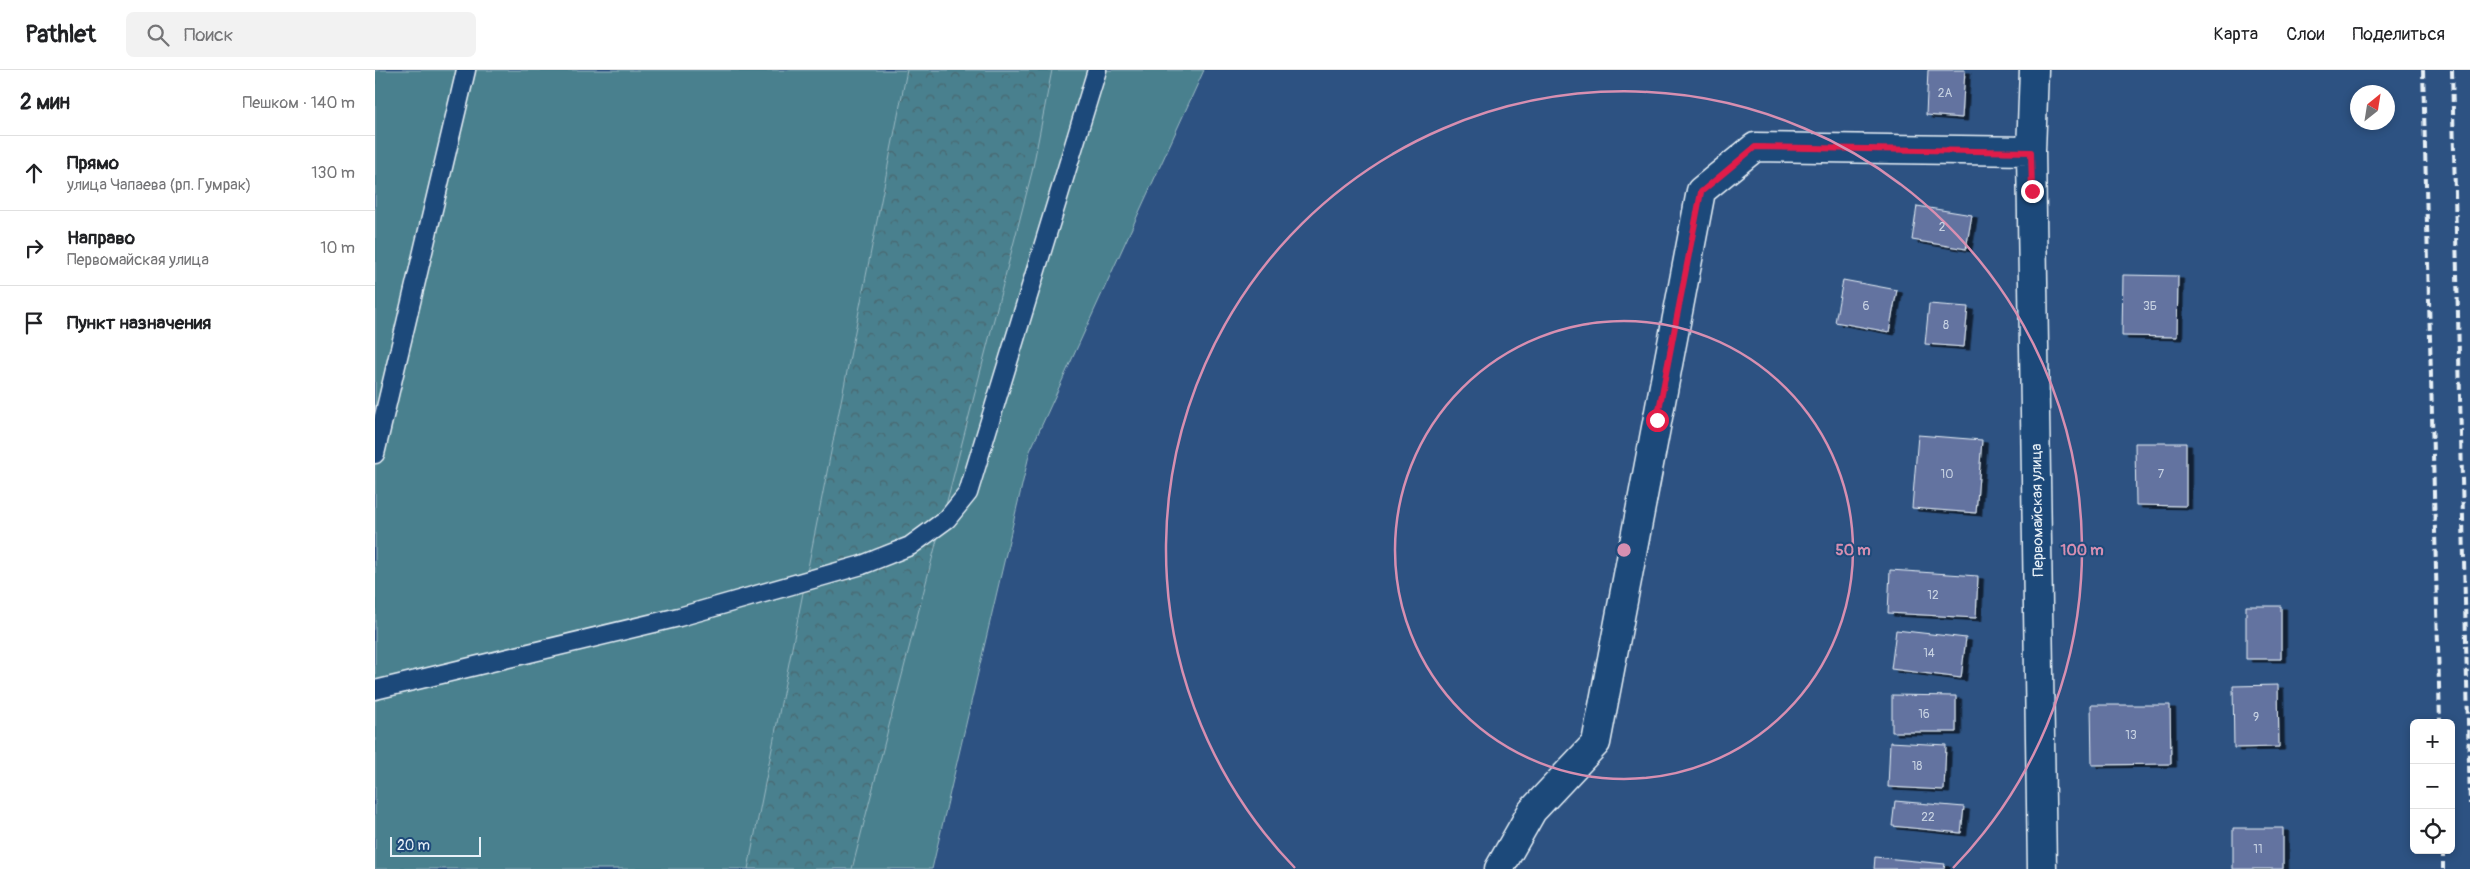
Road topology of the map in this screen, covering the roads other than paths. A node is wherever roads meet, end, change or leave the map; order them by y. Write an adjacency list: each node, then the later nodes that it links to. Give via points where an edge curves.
1 (466, 70): 5 (lane)
2 (1097, 70): 6 (lane, via 968,493 947,519 910,546 862,565 679,618)
3 (2034, 70): 4 (street, Первомайская улица)
4 (2031, 152): 7 (street, via 1755,147 1701,192 1596,743 1532,811); 8 (street, Первомайская улица)
5 (375, 454)
6 (375, 690)
7 (1499, 869)
8 (2042, 869)

